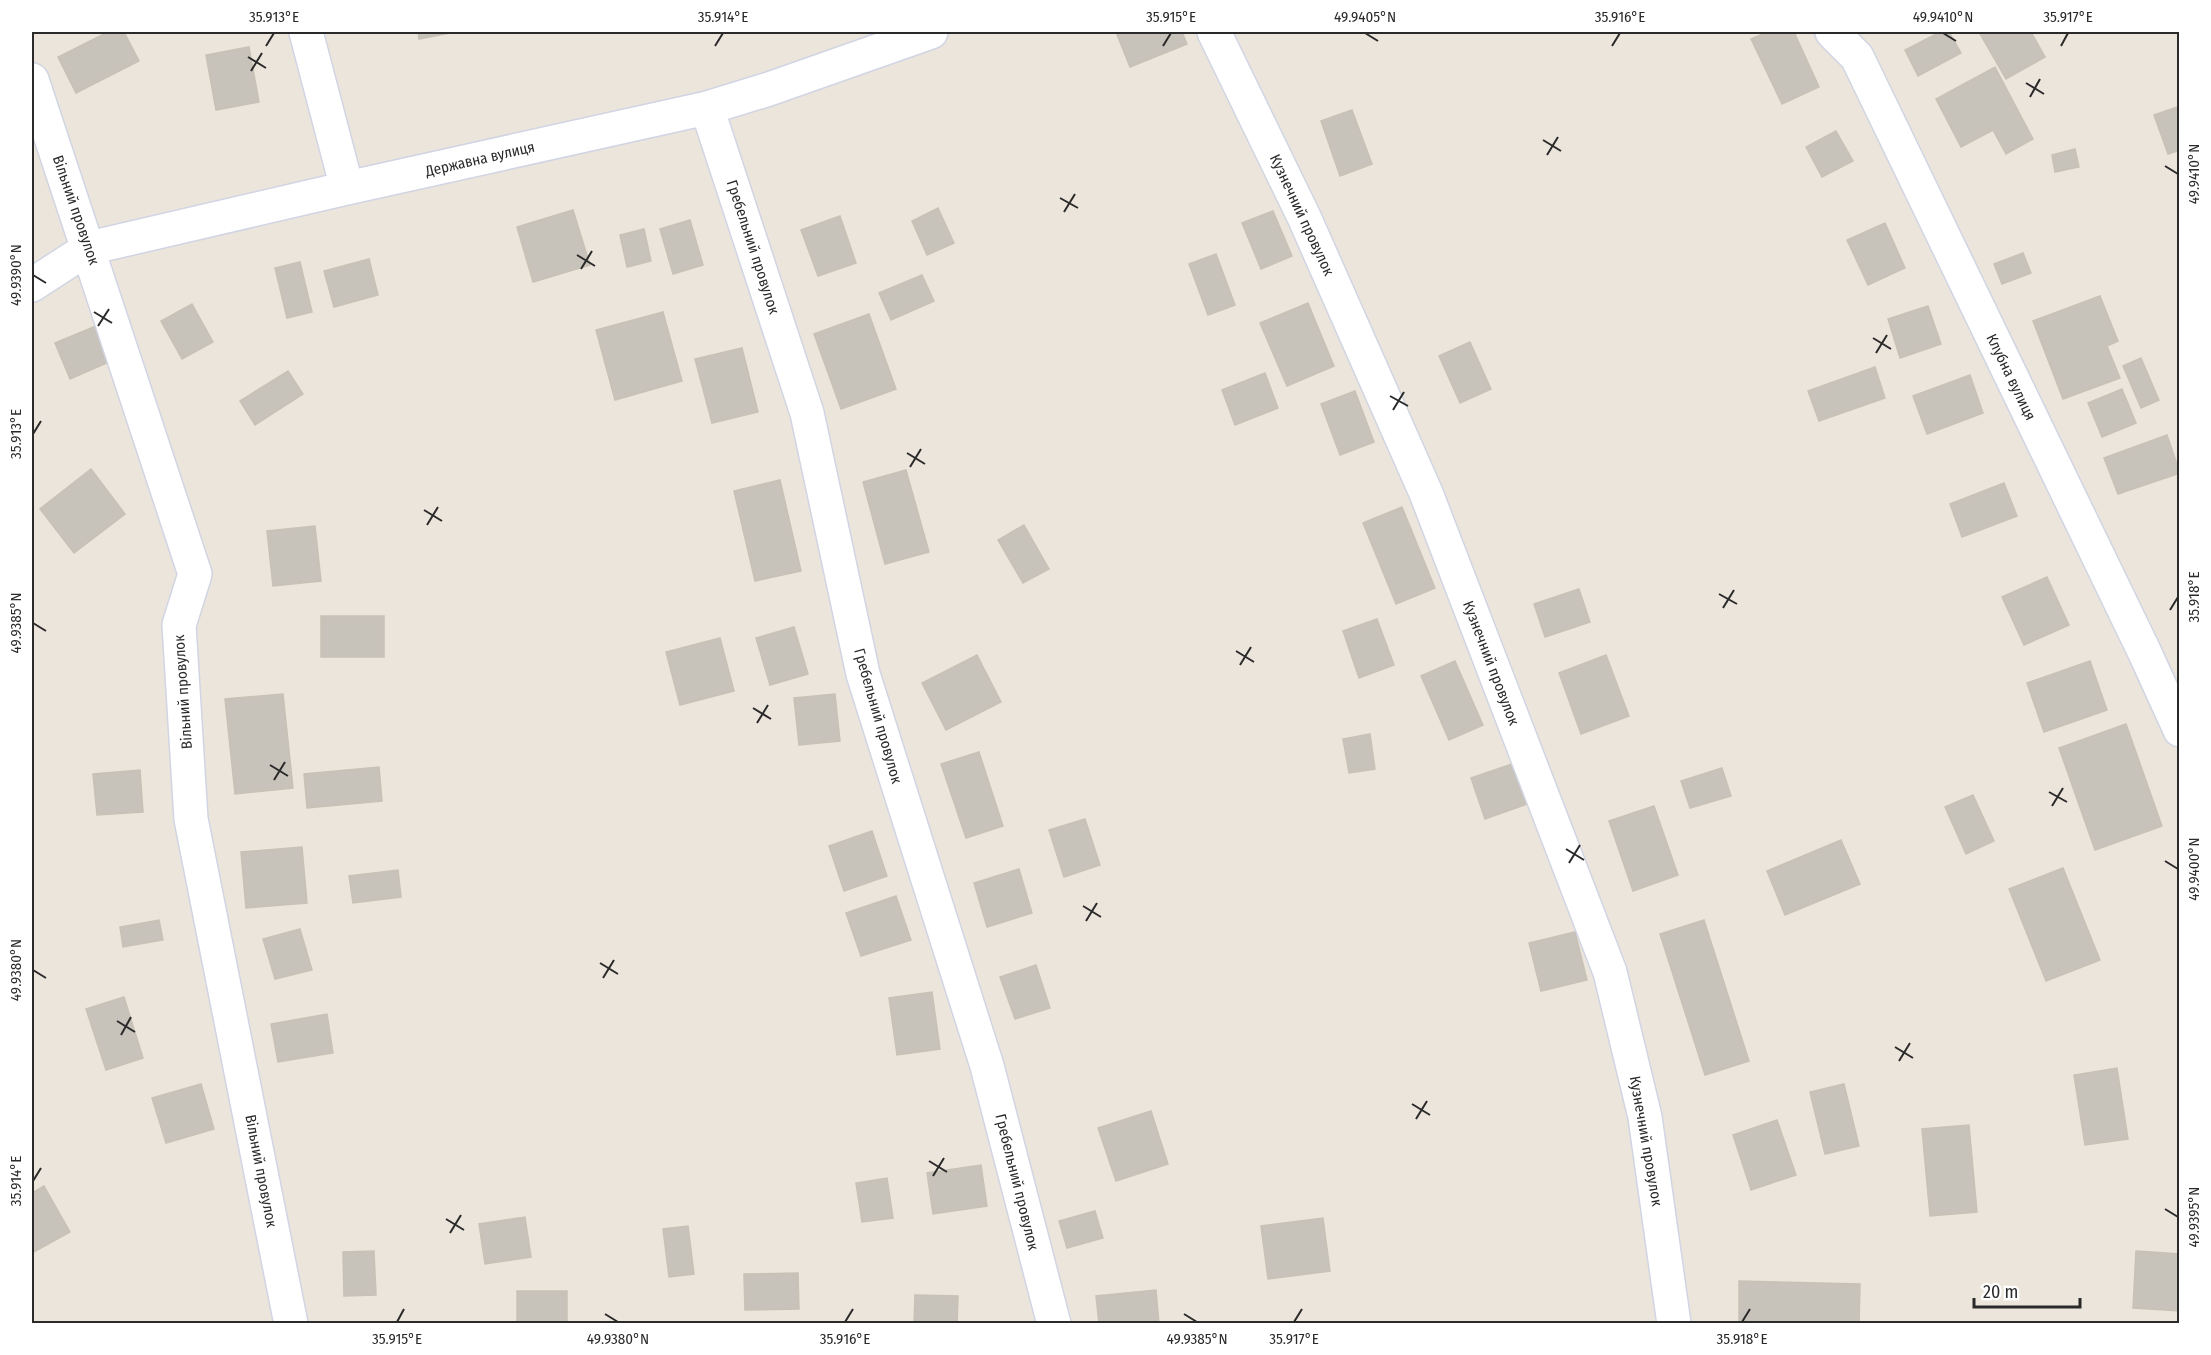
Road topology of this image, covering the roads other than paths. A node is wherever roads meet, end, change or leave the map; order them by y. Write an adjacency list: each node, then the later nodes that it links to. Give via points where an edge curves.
1 (306, 32): 7 (street)
2 (931, 32): 6 (street, Державна вулиця)
3 (1214, 32): 13 (street, Кузнечний провулок, via 1304,217 1426,493 1610,972 1645,1117)
4 (1832, 32): 10 (street, Клубна вулиця, via 1857,57)
5 (32, 80): 8 (street, Вільний провулок)
6 (707, 108): 7 (street, Державна вулиця); 12 (street, Гребельний провулок, via 807,412 862,674 987,1066)
7 (347, 188): 8 (street, Державна вулиця)
8 (89, 248): 9 (street, Державна вулиця); 11 (street, Вільний провулок, via 195,574 179,625 191,819)
9 (32, 285)
10 (2180, 730)
11 (291, 1323)
12 (1054, 1323)
13 (1674, 1323)

